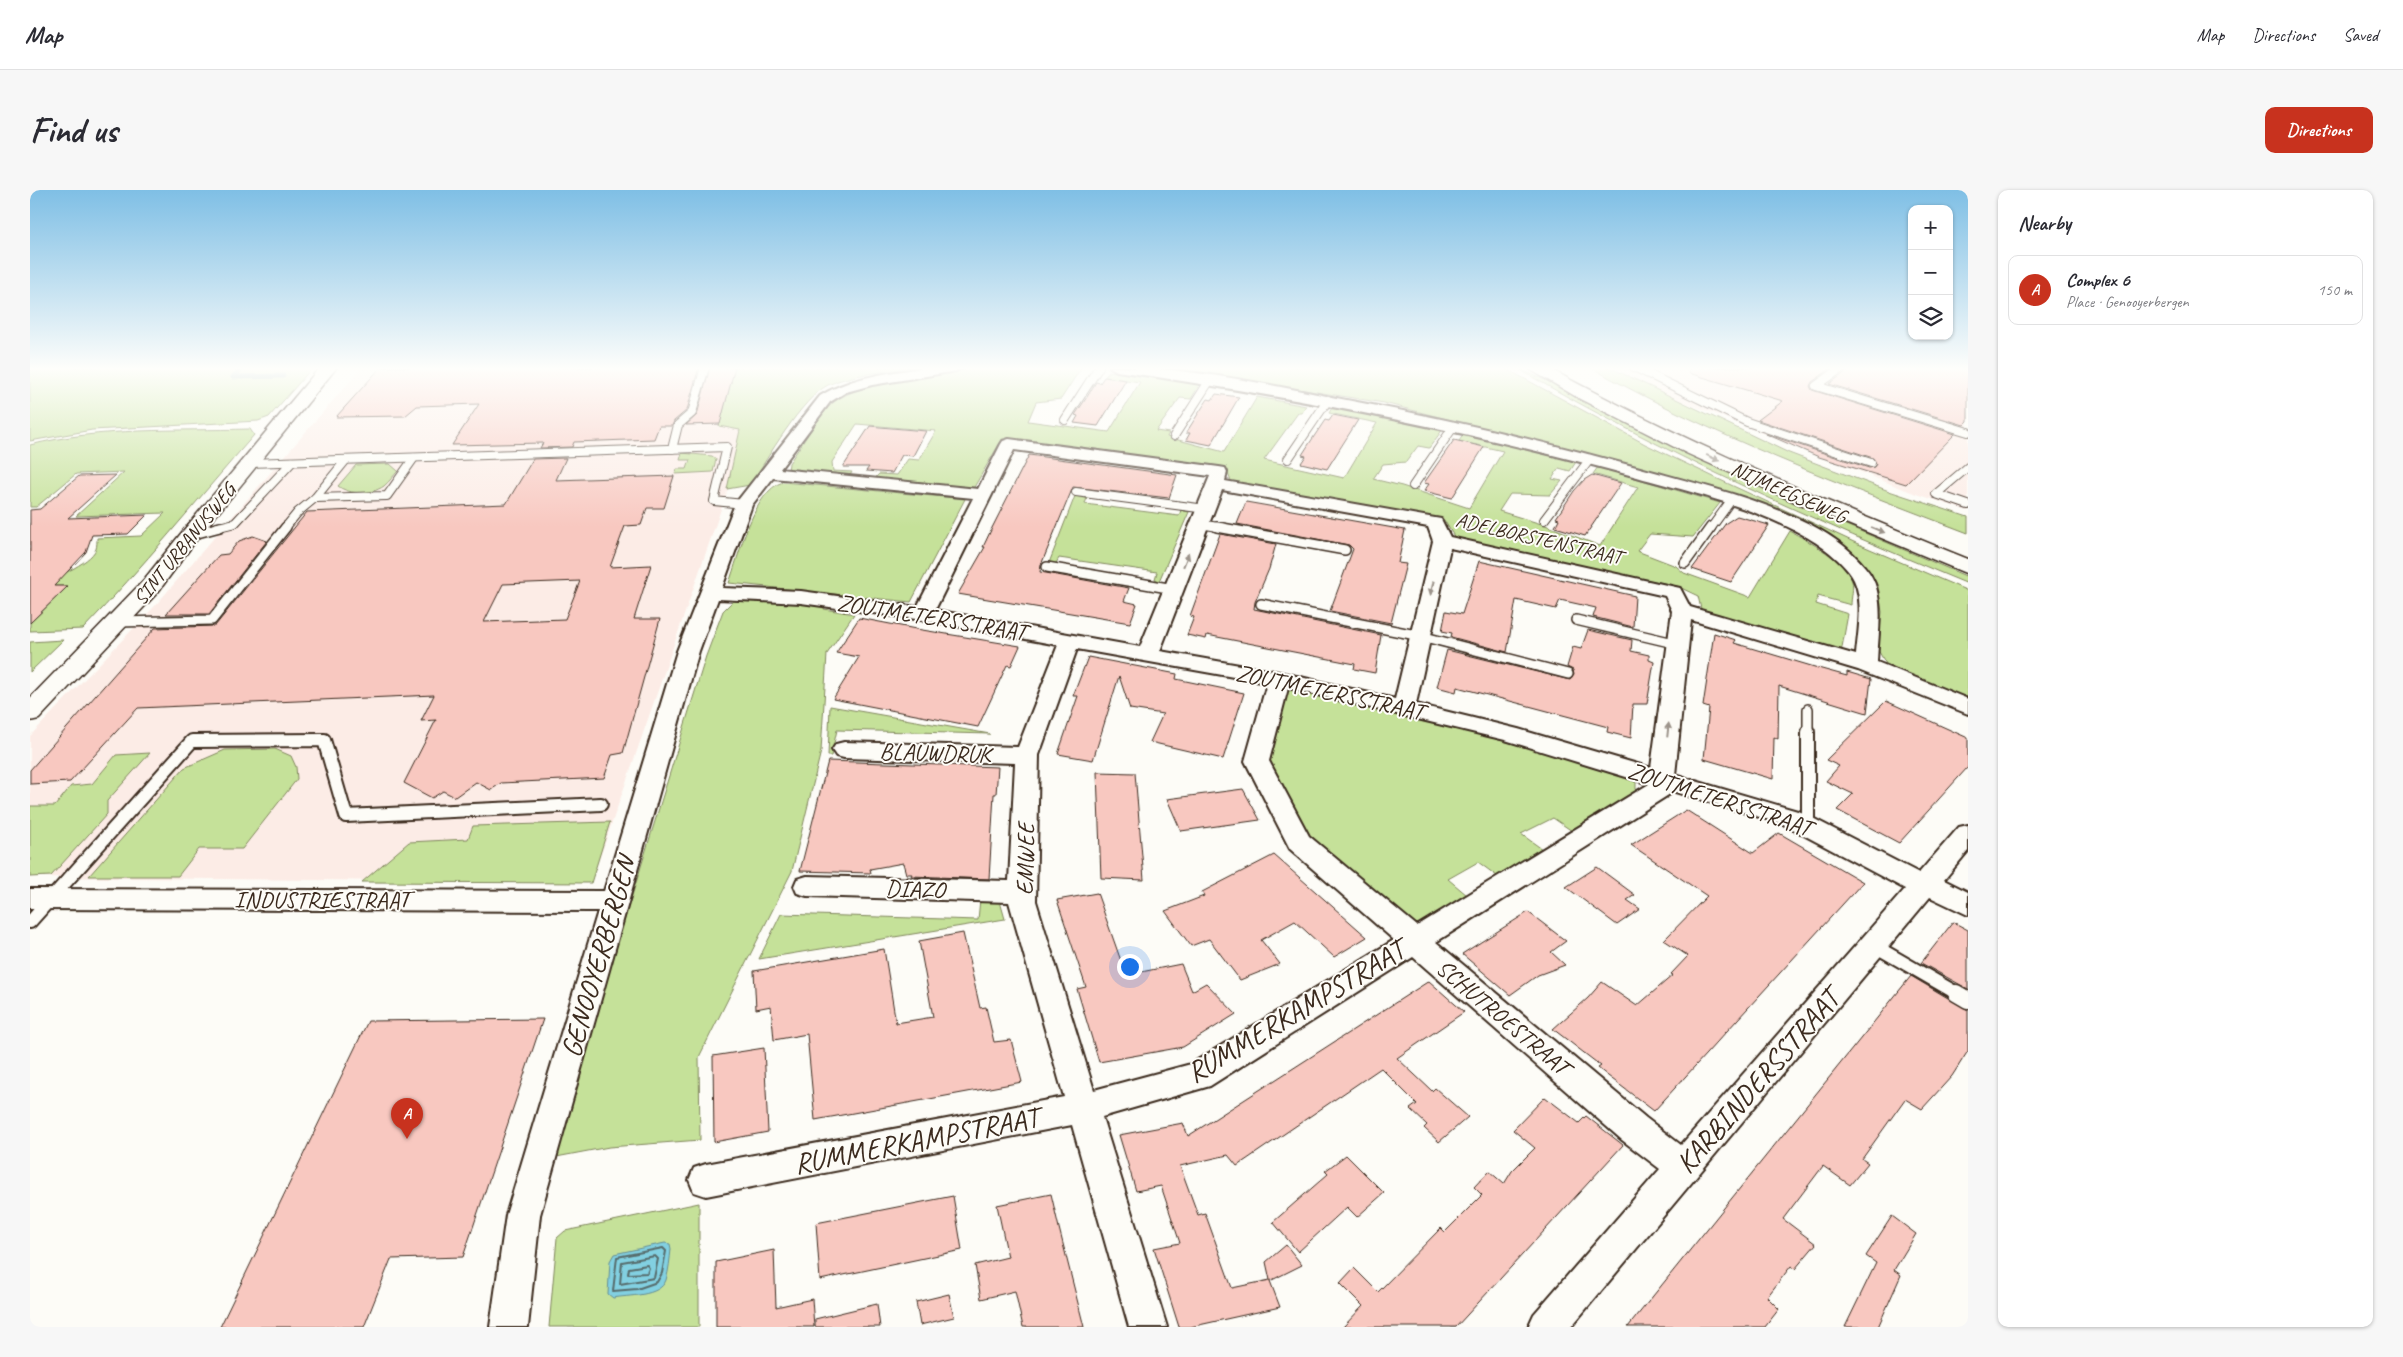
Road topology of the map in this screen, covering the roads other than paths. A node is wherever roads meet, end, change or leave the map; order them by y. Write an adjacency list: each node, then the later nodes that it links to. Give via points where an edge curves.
1 (285, 420): 20 (main road, SINT URBANUSWEG)
2 (684, 420): 14 (lane, via 678,426)
3 (810, 420): 23 (street, GENOOYERBERGEN)
4 (1184, 420): 13 (lane)
5 (1314, 420): 16 (lane)
6 (1425, 420): 11 (street)
7 (1636, 420): 40 (main road, NIJMEEGSEWEG, one-way to 40, via 1833,512)
8 (1669, 420): 36 (main road, NIJMEEGSEWEG, via 1854,504)
9 (1743, 420): 21 (lane)
10 (1929, 420): 12 (lane)
11 (1454, 426): 17 (street); 25 (lane)
12 (1968, 432)
13 (1174, 436)
14 (672, 449): 15 (lane); 30 (lane, via 727,447 714,501)
15 (414, 458): 18 (lane); 28 (lane, via 387,496)
16 (1288, 459)
17 (1590, 459): 29 (street); 33 (lane)
18 (346, 460): 19 (lane); 28 (lane)
19 (292, 462): 20 (lane); 34 (lane, via 235,523)
20 (250, 463): 34 (main road, SINT URBANUSWEG)
21 (1871, 463)
22 (1968, 467): 31 (lane, via 1936,494)
23 (769, 473): 27 (street); 30 (street, GENOOYERBERGEN)
24 (1216, 484): 27 (street, via 1219,472 1009,444); 32 (street); 35 (street, ADELBORSTENSTRAAT, via 1435,523)
25 (1413, 486)
26 (1076, 492): 32 (lane)
27 (981, 494): 45 (street)
28 (315, 498): 47 (lane, via 298,512 212,620)
29 (1732, 499): 38 (lane); 52 (street, via 1810,532 1858,569 1867,584 1869,602)
30 (744, 504): 42 (street, GENOOYERBERGEN)
31 (1968, 505)
32 (1203, 516): 37 (lane); 41 (street, one-way to 32)
33 (1544, 520)
34 (190, 535): 47 (main road, SINT URBANUSWEG)
35 (1442, 540): 44 (street, ADELBORSTENSTRAAT, via 1674,592); 48 (street, one-way to 48)
36 (1968, 548)
37 (1345, 550)
38 (1685, 563)
39 (1047, 567): 41 (lane)
40 (1968, 567)
41 (1174, 589): 51 (street)
42 (710, 593): 45 (street, ZOUTMETERSSTRAAT, via 801,597); 69 (street, GENOOYERBERGEN, via 688,651)
43 (1260, 604): 48 (lane)
44 (1682, 611): 50 (street); 52 (street)
45 (923, 614): 49 (street, ZOUTMETERSSTRAAT)
46 (1576, 620): 50 (lane)
47 (118, 622): 58 (main road, SINT URBANUSWEG)
48 (1421, 636): 53 (lane); 56 (street)
49 (1070, 640): 51 (street, ZOUTMETERSSTRAAT); 60 (street, EMWEE)
50 (1678, 644): 61 (street, one-way to 50)
51 (1148, 654): 54 (street, ZOUTMETERSSTRAAT)
52 (1866, 665): 55 (street)
53 (1568, 674)
54 (1279, 679): 56 (street, ZOUTMETERSSTRAAT); 72 (street, SCHUTROESTRAAT, via 1257,760 1270,786 1299,842)
55 (1968, 707)
56 (1404, 708): 61 (street, ZOUTMETERSSTRAAT, via 1510,734)
57 (1808, 709): 63 (lane)
58 (30, 713)
59 (844, 750): 60 (street, BLAUWDRUK)
60 (1027, 755): 67 (street, EMWEE)
61 (1663, 779): 63 (street, ZOUTMETERSSTRAAT); 72 (street, RUMMERKAMPSTRAAT, via 1661,788)
62 (601, 804): 68 (lane, via 346,816 324,740 192,741)
63 (1808, 825): 65 (street, ZOUTMETERSSTRAAT)
64 (1968, 834): 65 (street, KARBINDERSSTRAAT)
65 (1926, 885): 70 (street, ZOUTMETERSSTRAAT); 73 (street, KARBINDERSSTRAAT)
66 (807, 886): 67 (street, DIAZO)
67 (1023, 892): 75 (street, EMWEE, via 1022,901)
68 (40, 899): 69 (street, INDUSTRIESTRAAT); 71 (lane)
69 (614, 902): 78 (street, GENOOYERBERGEN, via 523,1215)
70 (1968, 904)
71 (30, 922)
72 (1414, 941): 75 (street, RUMMERKAMPSTRAAT, via 1199,1076); 76 (street, SCHUTROESTRAAT, via 1634,1129)
73 (1873, 945): 74 (lane); 76 (street, KARBINDERSSTRAAT)
74 (1968, 1000)
75 (1083, 1108): 77 (street, RUMMERKAMPSTRAAT); 79 (street, EMWEE)
76 (1684, 1166): 80 (street, KARBINDERSSTRAAT)
77 (706, 1180)
78 (509, 1327)
79 (1148, 1327)
80 (1547, 1327)

